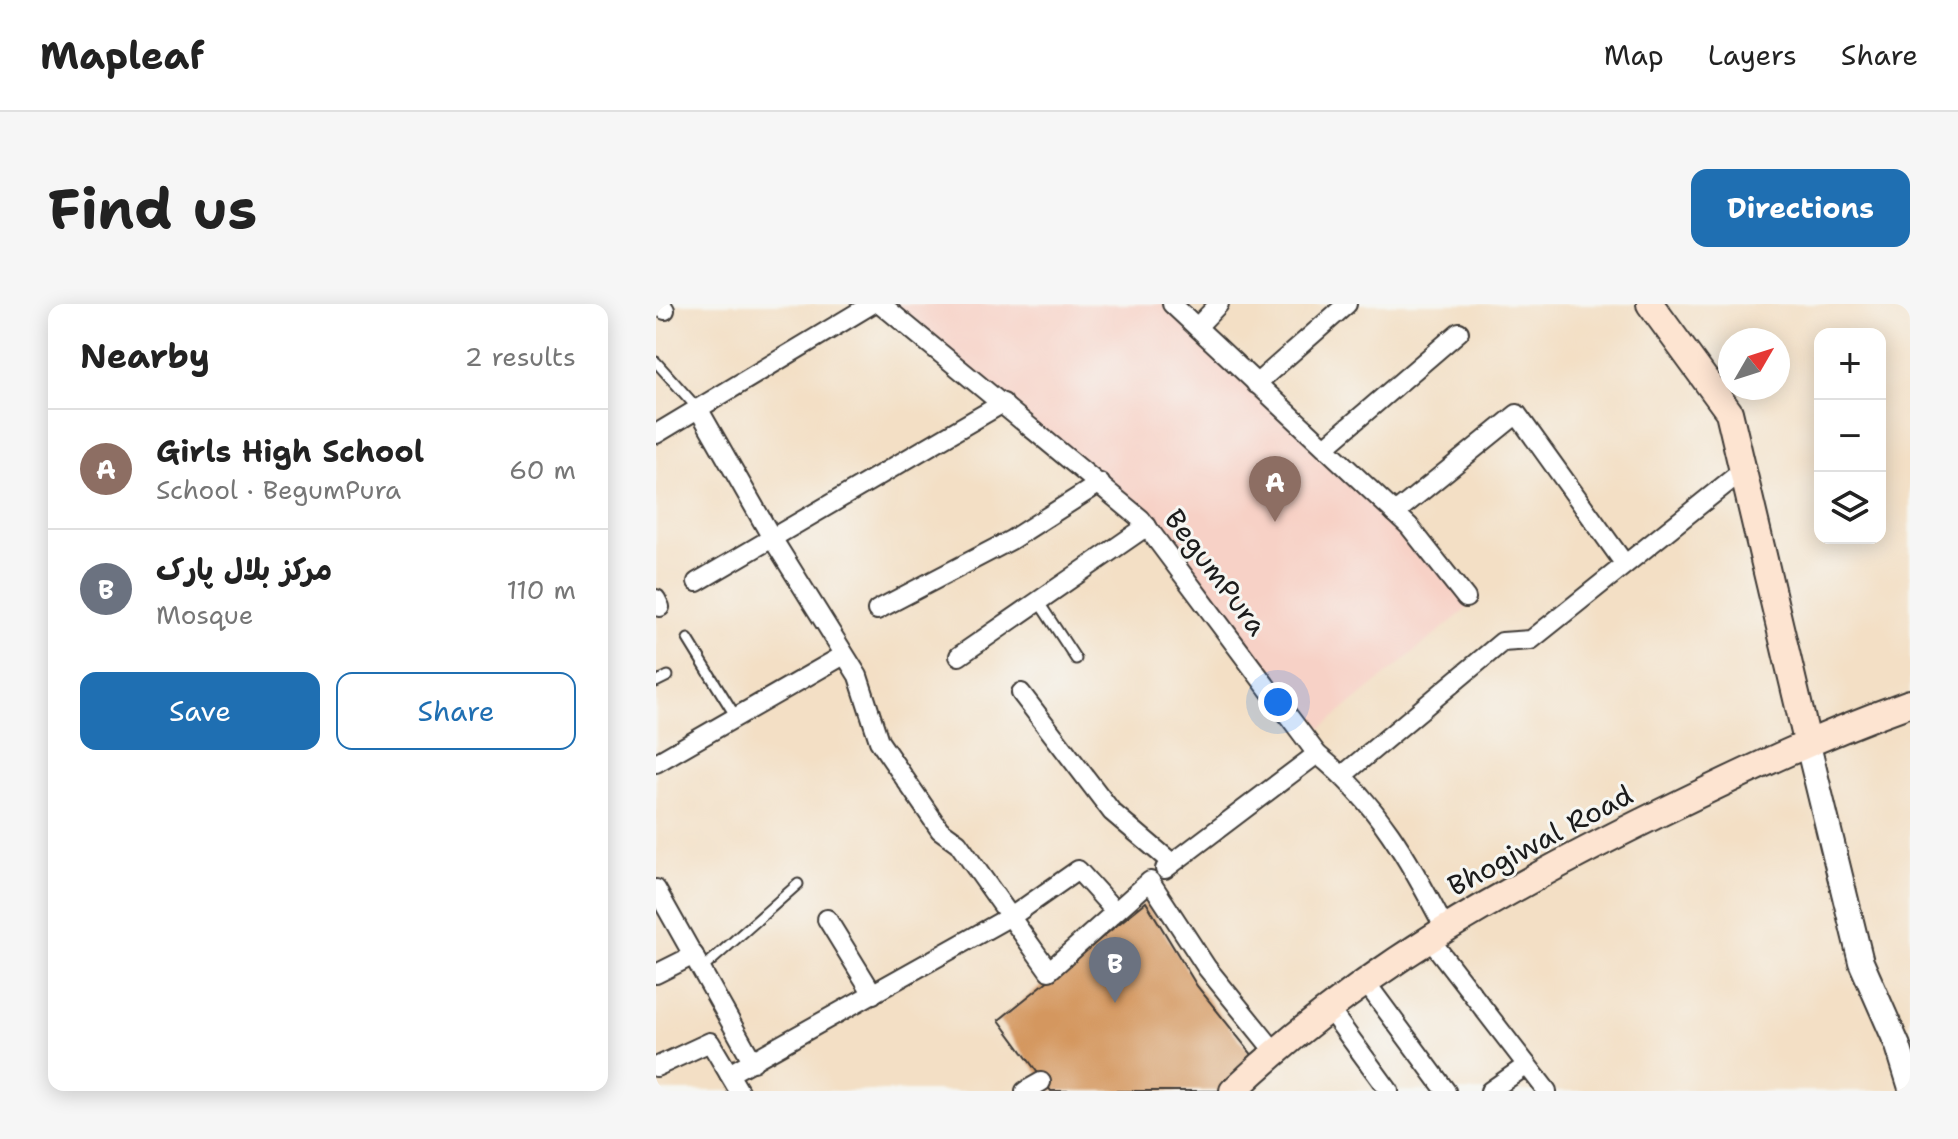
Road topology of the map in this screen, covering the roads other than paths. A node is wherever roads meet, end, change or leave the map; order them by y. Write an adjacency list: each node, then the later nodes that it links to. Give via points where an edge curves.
1 (1172, 304): 6 (street)
2 (1219, 304): 6 (street)
3 (1347, 304): 9 (street)
4 (1650, 304): 14 (main road, via 1729,412)
5 (884, 305): 10 (street, BegumPura); 11 (street)
6 (1197, 327): 9 (street)
7 (1459, 332): 13 (street)
8 (656, 362): 11 (lane)
9 (1256, 384): 13 (street)
10 (1003, 403): 15 (street, BegumPura); 18 (street)
11 (699, 410): 12 (street); 18 (street)
12 (656, 434)
13 (1325, 447): 16 (street)
14 (1742, 471): 19 (street); 33 (main road)
15 (1100, 483): 17 (street, BegumPura); 23 (street, via 1011,540)
16 (1395, 513): 19 (street, via 1517,414); 21 (street)
17 (1147, 526): 22 (street); 34 (street, BegumPura)
18 (772, 538): 20 (street); 25 (street)
19 (1624, 563): 36 (street, via 1531,640 1502,642)
20 (697, 582)
21 (1466, 598)
22 (1038, 601): 26 (street); 27 (lane)
23 (877, 610)
24 (688, 639): 32 (lane)
25 (844, 655): 32 (street); 42 (street, via 858,676 879,741)
26 (959, 656)
27 (1076, 659)
28 (668, 676): 29 (lane)
29 (656, 682)
30 (1021, 693): 37 (street, via 1112,812)
31 (1910, 703): 33 (main road, Bhogiwal Road)
32 (736, 717): 35 (street)
33 (1807, 741): 44 (main road, Bhogiwal Road, via 1581,852); 50 (street, via 1861,962)
34 (1317, 754): 36 (street, BegumPura); 37 (street)
35 (656, 763)
36 (1343, 775): 44 (street, BegumPura, via 1406,852)
37 (1172, 863): 38 (street)
38 (1150, 881): 41 (street); 51 (street, via 1207,968)
39 (798, 884): 45 (lane)
40 (656, 889): 45 (street)
41 (1115, 911): 42 (street, via 1078,870); 42 (street, via 1049,971)
42 (1008, 918): 48 (street)
43 (827, 919): 48 (street)
44 (1437, 933): 47 (main road, Bhogiwal Road); 53 (street, BegumPura)
45 (698, 962): 46 (street); 52 (street)
46 (656, 974)
47 (1364, 980): 49 (main road, Bhogiwal Road); 60 (street)
48 (873, 994): 52 (street)
49 (1329, 1009): 51 (main road, Bhogiwal Road); 59 (street)
50 (1904, 1040): 56 (street)
51 (1275, 1052): 57 (main road, Bhogiwal Road)
52 (753, 1062): 55 (street)
53 (1527, 1065): 61 (street); 62 (street, BegumPura)
54 (656, 1067): 55 (street, via 710,1042)
55 (729, 1074): 58 (street)
56 (1910, 1085)
57 (1248, 1086)
58 (739, 1091)
59 (1389, 1091)
60 (1446, 1091)
61 (1490, 1091)
62 (1547, 1091)

